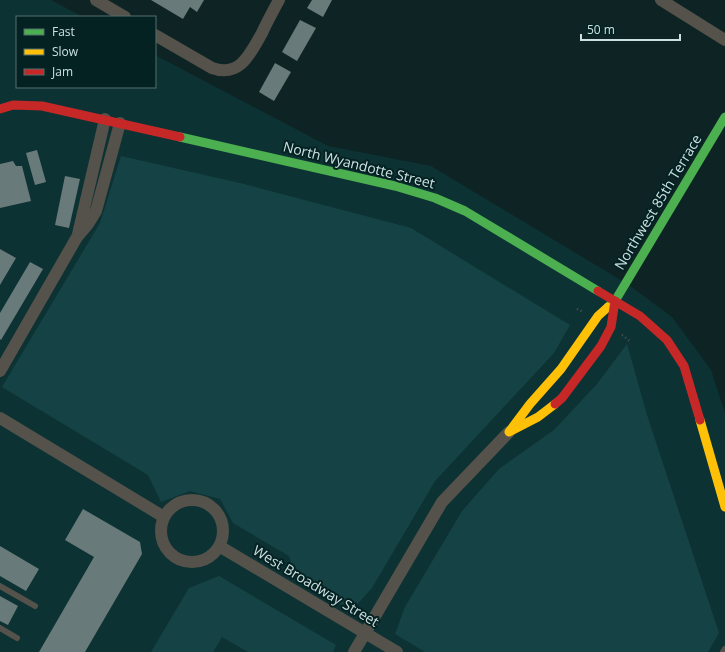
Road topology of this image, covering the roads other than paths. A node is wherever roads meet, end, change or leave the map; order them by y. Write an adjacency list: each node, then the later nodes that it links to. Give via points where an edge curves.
1 (96, 0): 4 (street)
2 (279, 0): 5 (street, via 250,55 243,63 232,69 221,71 212,68)
3 (661, 0): 6 (street)
4 (123, 16)
5 (156, 36)
6 (725, 40)
7 (0, 109): 9 (street, North Wyandotte Street, via 14,105 42,106)
8 (725, 117): 12 (street, Northwest 85th Terrace)
9 (105, 120): 10 (street, North Wyandotte Street); 11 (street)
10 (120, 123): 11 (street, via 96,211); 12 (street, North Wyandotte Street, via 395,186 435,198 465,211)
11 (77, 238): 13 (street)
12 (615, 301): 15 (street, via 598,316 561,369); 15 (street, via 611,327 601,346 562,398 538,417); 16 (street, North Wyandotte Street, via 640,316 667,340 684,366)
13 (0, 371)
14 (0, 418): 17 (street)
15 (509, 432): 22 (street, via 442,502)
16 (725, 507)
17 (164, 517): 18 (street, via 161,530 163,543 176,558 196,562 209,557); 18 (street, via 175,505 183,501 207,504 214,508 222,522 222,539)
18 (219, 546): 22 (street, West Broadway Street)
19 (0, 586): 20 (lane)
20 (35, 606)
21 (0, 628): 23 (lane)
22 (364, 633): 25 (street); 26 (street, West Broadway Street)
23 (17, 638)
24 (725, 649): 27 (lane)
25 (354, 652)
26 (397, 652)
27 (723, 652)

